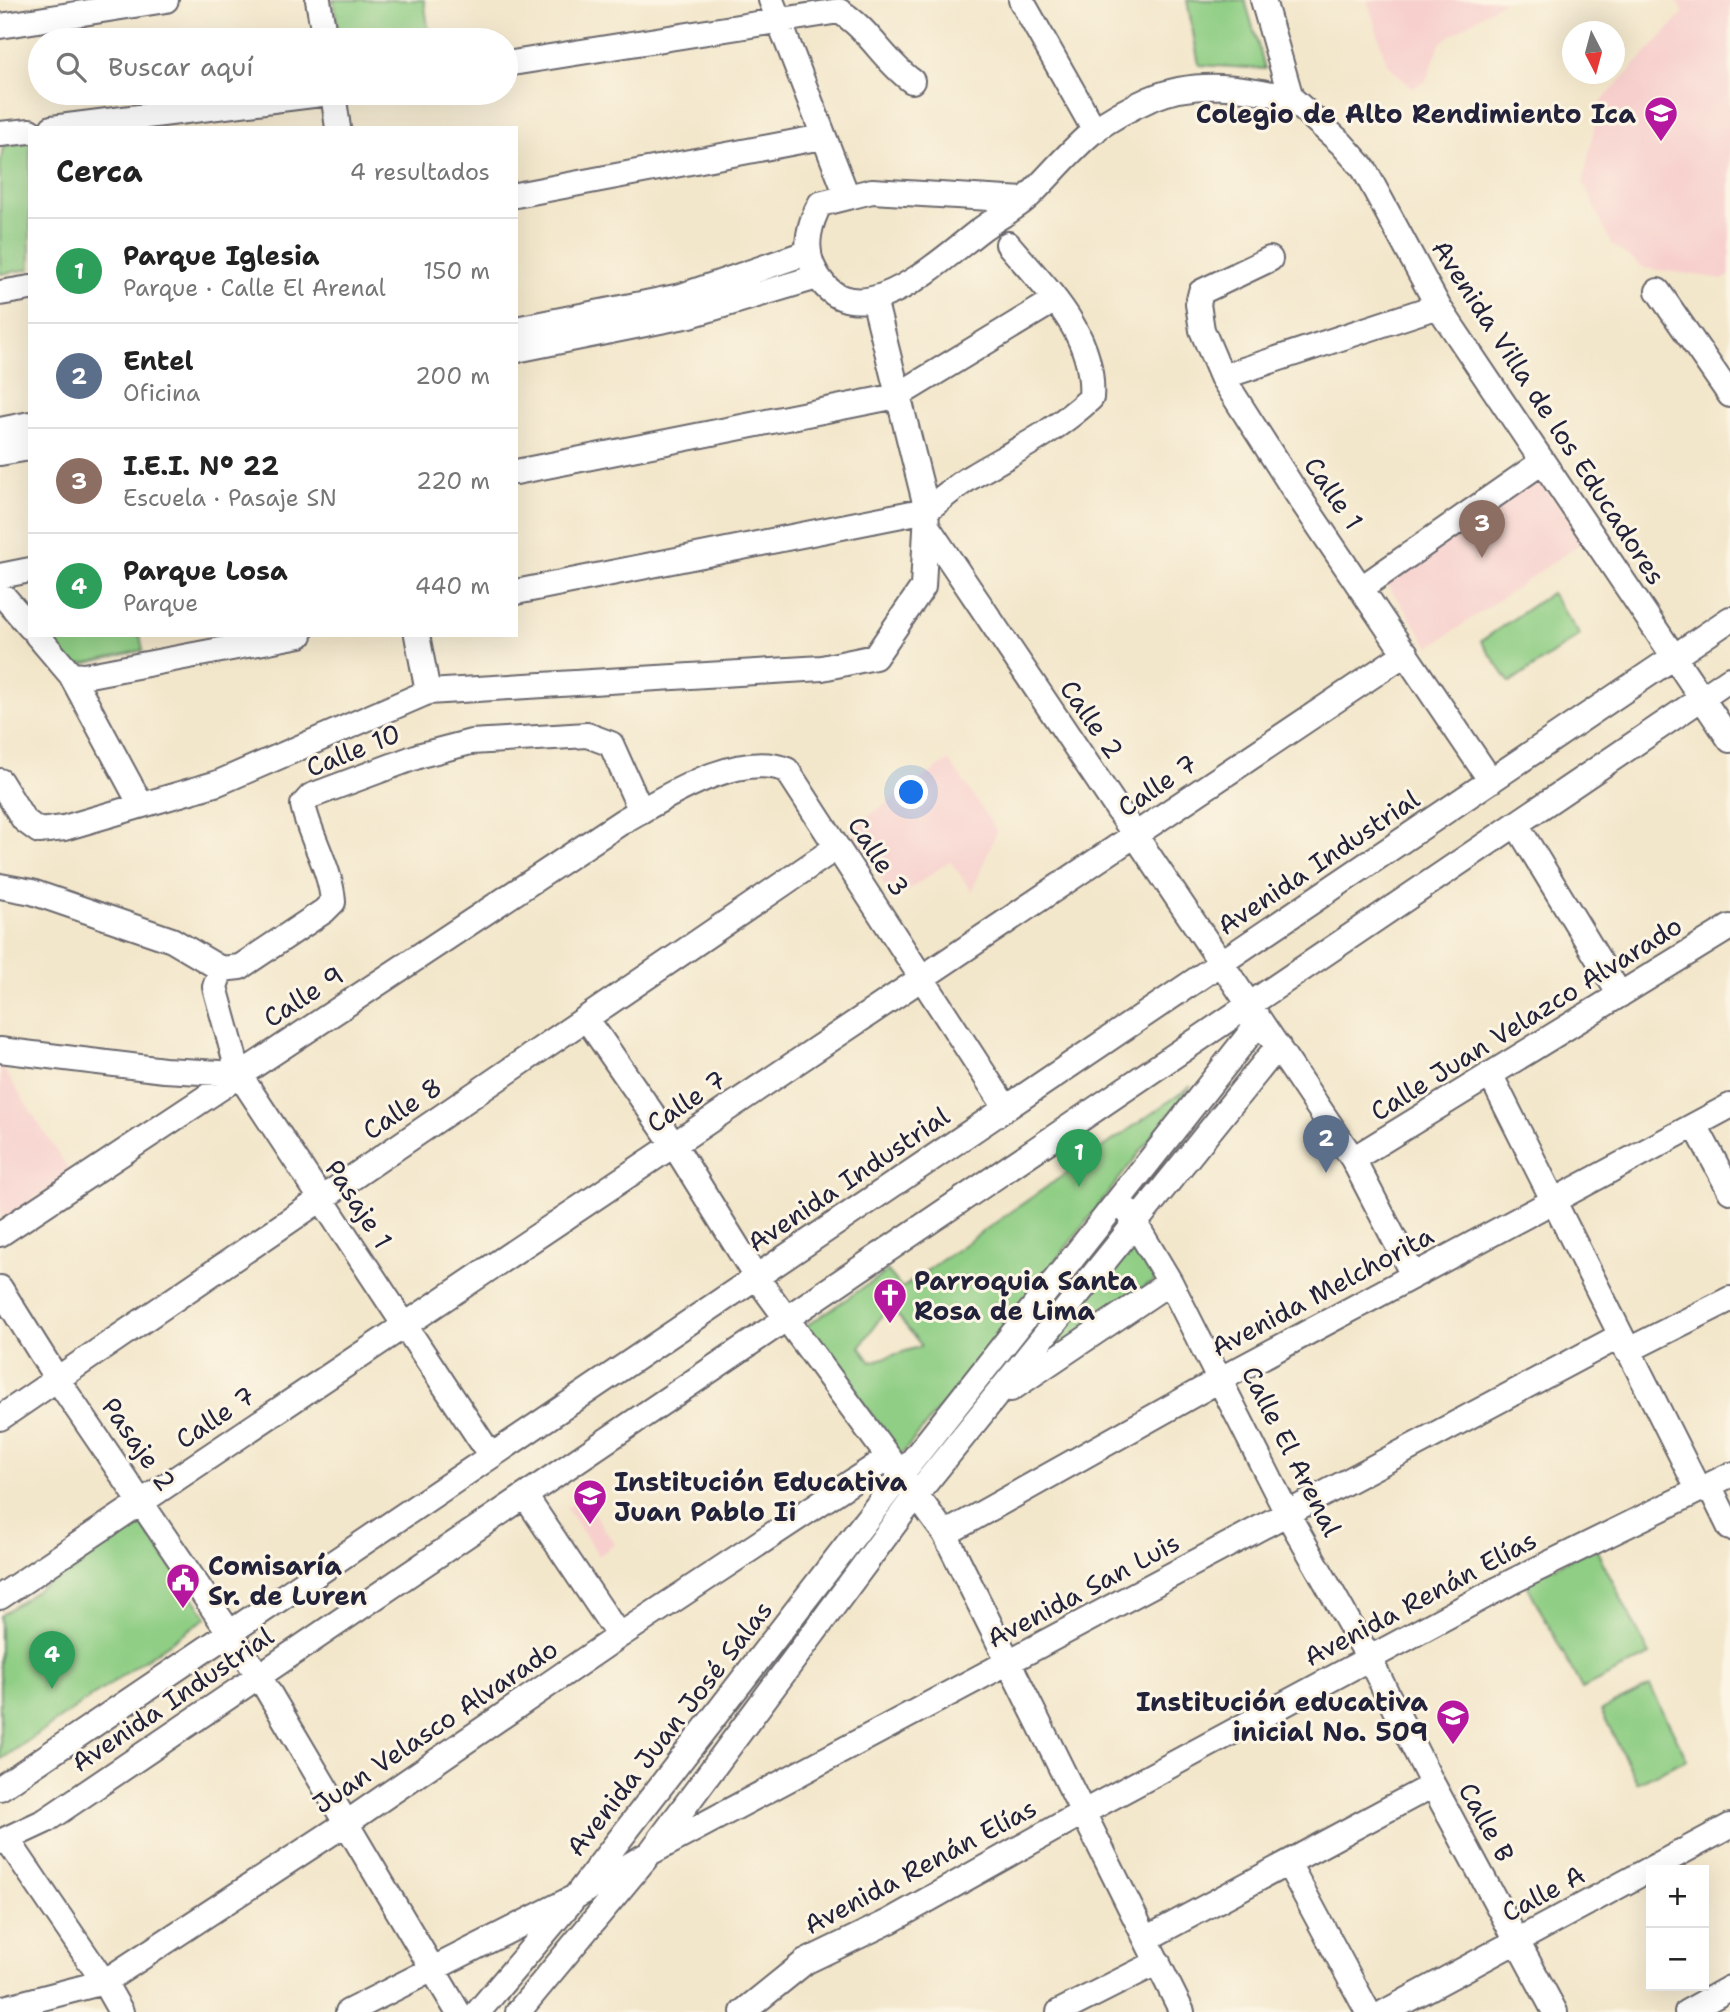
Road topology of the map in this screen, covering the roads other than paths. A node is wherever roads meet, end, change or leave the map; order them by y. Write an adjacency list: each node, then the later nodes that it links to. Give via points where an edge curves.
1 (166, 0): 6 (street)
2 (318, 0): 7 (street)
3 (1021, 0): 17 (street)
4 (1263, 0): 11 (street)
5 (775, 9): 9 (street); 10 (street, via 839,10); 19 (street)
6 (0, 26): 8 (street)
7 (322, 28)
8 (0, 36)
9 (518, 62)
10 (912, 81)
11 (1291, 98): 17 (street, via 1224,86 1179,89 1151,99); 34 (street, Avenida Villa de los Educadores, via 1364,169)
12 (235, 105): 14 (street)
13 (333, 105): 15 (street)
14 (68, 126)
15 (338, 126)
16 (28, 131): 18 (street)
17 (1095, 131): 23 (street)
18 (0, 134)
19 (822, 137): 20 (street); 22 (street)
20 (518, 195)
21 (971, 195): 22 (street, via 873,191); 23 (street); 24 (street)
22 (847, 196): 26 (street, via 820,204 810,222)
23 (1024, 200): 24 (street)
24 (978, 232): 32 (street, via 899,291)
25 (1008, 244): 33 (street)
26 (809, 253): 28 (street); 35 (street, via 681,296)
27 (1270, 259): 37 (street, Calle 1, via 1201,292 1202,330)
28 (817, 276): 32 (street, via 853,299); 36 (street, via 690,315)
29 (28, 288): 31 (street)
30 (1658, 291): 38 (street)
31 (0, 293)
32 (874, 299): 39 (street)
33 (1055, 300): 39 (street); 46 (street, via 1086,351 1091,398 1040,438 968,478)
34 (1438, 306): 37 (street); 44 (street, Avenida Villa de los Educadores)
35 (518, 329)
36 (518, 350)
37 (1222, 377): 49 (street, Calle 1)
38 (1728, 387)
39 (897, 396): 45 (street); 46 (street)
40 (28, 424): 41 (street)
41 (0, 430)
42 (28, 448): 43 (street)
43 (0, 453)
44 (1542, 462): 49 (street); 58 (street, Avenida Villa de los Educadores)
45 (518, 472)
46 (927, 518): 51 (street); 61 (street, via 923,587 875,657 822,668); 69 (street, Calle 2)
47 (28, 570): 48 (street)
48 (0, 576)
49 (1363, 587): 57 (street, Calle 1)
50 (0, 592): 53 (street)
51 (518, 592)
52 (1730, 620): 58 (street, Avenida Industrial)
53 (28, 625)
54 (39, 637): 59 (street)
55 (290, 637): 59 (street, via 105,674)
56 (417, 637): 61 (street)
57 (1406, 653): 65 (street, Calle 1); 69 (street, Calle 7)
58 (1681, 667): 62 (street, Avenida Villa de los Educadores); 65 (street, Avenida Industrial)
59 (71, 675): 66 (street)
60 (1730, 679): 62 (street, Avenida Industrial)
61 (428, 692): 66 (street, via 218,783)
62 (1702, 698): 63 (street, Avenida Villa de los Educadores); 68 (street, Avenida Industrial)
63 (1730, 740)
64 (0, 781): 66 (street, via 24,820 39,831 64,828)
65 (1492, 781): 73 (street, Avenida Industrial)
66 (140, 803)
67 (641, 811): 70 (street, Calle 3, via 730,770 771,763 787,770); 74 (street, Calle 10, via 611,744 587,735 471,742 323,791 303,805 332,889 332,902 240,967); 81 (street, Calle 9)
68 (1516, 824): 76 (street); 77 (street, Avenida Industrial)
69 (1135, 835): 73 (street, Calle 2); 75 (street, Calle 7)
70 (837, 847): 75 (street, Calle 3); 78 (street, Calle 8)
71 (0, 886): 74 (street, via 32,892 172,940)
72 (1730, 927): 76 (street, Calle Juan Velazco Alvarado)
73 (1221, 963): 77 (street, Calle 2); 84 (street, Avenida Industrial)
74 (220, 969): 81 (street, Pasaje 1, via 215,987)
75 (923, 978): 84 (street, Calle 3); 86 (street, Calle 7)
76 (1620, 995): 82 (street, Calle Juan Velazco Alvarado)
77 (1255, 1013): 79 (street, Calle 2); 89 (street); 99 (street, Avenida Industrial)
78 (586, 1018): 86 (street); 90 (street, Calle 8)
79 (1278, 1046): 87 (street, Calle 2); 92 (street)
80 (0, 1050): 81 (street, via 163,1070)
81 (239, 1074): 90 (street, Pasaje 1); 93 (street, Calle 9)
82 (1490, 1074): 87 (street, Calle Juan Velazco Alvarado); 91 (street)
83 (1730, 1106): 85 (street, Avenida Melchorita)
84 (1006, 1108): 95 (street, Avenida Industrial)
85 (1695, 1125): 88 (street); 91 (street, Avenida Melchorita)
86 (674, 1145): 95 (street); 100 (street, Calle 7)
87 (1353, 1159): 94 (street, Calle 2)
88 (1730, 1191)
89 (1120, 1198): 92 (street, Calle El Arenal); 107 (street)
90 (319, 1200): 100 (street, Pasaje 1); 102 (street, Calle 8)
91 (1553, 1200): 94 (street, Avenida Melchorita); 101 (street)
92 (1135, 1223): 96 (street, Calle El Arenal); 104 (street)
93 (0, 1234)
94 (1413, 1275): 103 (street, Avenida Melchorita)
95 (756, 1277): 99 (street); 106 (street, Avenida Industrial)
96 (1170, 1282): 103 (street, Calle El Arenal); 104 (street)
97 (0, 1288): 102 (street, Pasaje 2)
98 (1730, 1299): 101 (street, Avenida San Luis)
99 (786, 1319): 107 (street); 109 (street, Avenida Industrial)
100 (404, 1325): 106 (street, Pasaje 1); 110 (street, Calle 7)
101 (1623, 1343): 108 (street); 111 (street, Avenida San Luis)
102 (57, 1379): 105 (street, Calle 8); 110 (street, Pasaje 2)
103 (1222, 1379): 111 (street, Calle El Arenal); 113 (street, Avenida Melchorita)
104 (989, 1404): 107 (street)
105 (0, 1418)
106 (491, 1456): 115 (street, Avenida Industrial)
107 (902, 1476): 113 (street); 116 (street, Juan Velasco Alvarado); 117 (street, Avenida Juan José Salas); 120 (street)
108 (1712, 1483): 112 (street); 118 (street, Avenida Renán Elías)
109 (525, 1496): 116 (street); 121 (street, Avenida Industrial)
110 (143, 1501): 114 (street, Calle 7); 115 (street, Pasaje 2)
111 (1289, 1515): 118 (street, Calle El Arenal); 119 (street, Avenida San Luis)
112 (1730, 1528)
113 (945, 1534): 119 (street)
114 (0, 1597)
115 (229, 1633): 121 (street, Pasaje 2); 123 (street, Avenida Industrial)
116 (619, 1636): 125 (street, Juan Velasco Alvarado)
117 (765, 1653): 120 (street); 130 (street, Avenida Juan José Salas)
118 (1369, 1658): 122 (street, Calle B); 124 (street, Avenida Renán Elías)
119 (1009, 1663): 124 (street); 128 (street, Avenida San Luis)
120 (788, 1669): 128 (street)
121 (259, 1676): 125 (street, Pasaje 2); 127 (street, Avenida Industrial, via 44,1821)
122 (1433, 1785): 129 (street); 132 (street, Calle B)
123 (0, 1788)
124 (1084, 1812): 131 (street); 143 (street, Avenida Renán Elías, via 890,1921 805,1962)
125 (348, 1822): 134 (street, Pasaje 2); 135 (street, Juan Velasco Alvarado)
126 (1730, 1826): 132 (street, Calle A)
127 (4, 1840): 135 (street)
128 (650, 1853): 130 (street, Avenida San Luis); 142 (street)
129 (1288, 1863): 131 (street); 146 (street)
130 (575, 1897): 134 (street, Avenida San Luis); 137 (street, Avenida Juan José Salas)
131 (1146, 1939): 133 (street)
132 (1518, 1940): 147 (street, Calle A); 148 (street, Calle B)
133 (1158, 1962): 144 (street); 145 (street)
134 (430, 1971): 140 (street, Avenida San Luis); 141 (street, Pasaje 2)
135 (104, 1982): 138 (street, Juan Velasco Alvarado); 139 (street)
136 (1730, 1988): 149 (street)
137 (490, 2008)
138 (0, 2009)
139 (121, 2012)
140 (348, 2012)
141 (458, 2012)
142 (518, 2012)
143 (743, 2012)
144 (1059, 2012)
145 (1182, 2012)
146 (1368, 2012)
147 (1385, 2012)
148 (1555, 2012)
149 (1687, 2012)

